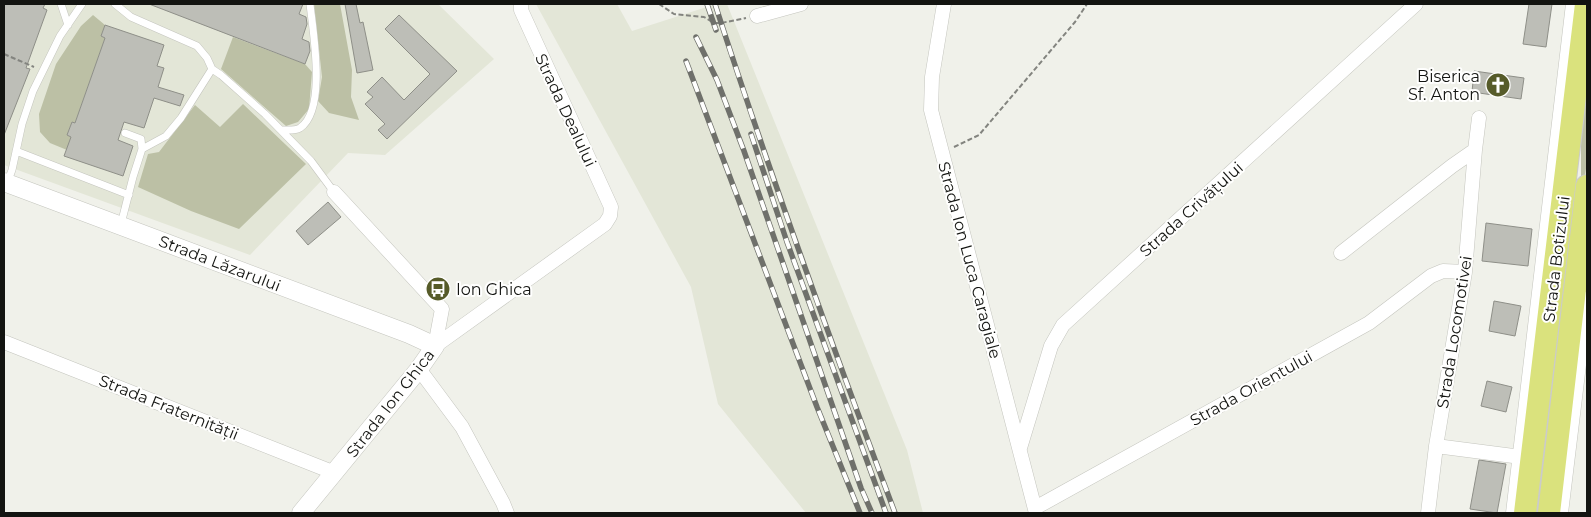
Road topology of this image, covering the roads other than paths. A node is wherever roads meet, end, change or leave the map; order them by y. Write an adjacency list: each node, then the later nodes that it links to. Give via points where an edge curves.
1 (61, 4): 12 (lane)
2 (82, 4): 12 (lane)
3 (115, 4): 13 (lane, via 131,17 197,46)
4 (310, 4): 15 (lane, via 317,66 314,107 308,121 298,130)
5 (521, 4): 24 (street, Strada Dealului, via 524,17 611,207)
6 (801, 4): 11 (street)
7 (944, 4): 34 (street, Strada Ion Luca Caragiale, via 932,77 931,110)
8 (1416, 4): 34 (street, Strada Crivățului, via 1063,324 1051,346)
9 (1573, 4): 26 (street)
10 (1586, 4): 26 (main road, Strada Botizului)
11 (757, 16)
12 (68, 25): 19 (lane, via 33,91)
13 (212, 69): 15 (lane); 17 (lane, via 166,136)
14 (1479, 118): 18 (street, Strada Locomotivei)
15 (281, 130): 22 (lane, via 311,161)
16 (125, 133): 17 (lane, via 140,138)
17 (142, 149): 23 (lane)
18 (1475, 150): 27 (street); 28 (street, Strada Locomotivei)
19 (16, 151): 20 (lane); 23 (lane)
20 (5, 182): 25 (street, Strada Lăzarului)
21 (1587, 186): 26 (main road, Strada Botizului)
22 (334, 192): 31 (street, via 442,309)
23 (129, 195): 25 (lane)
24 (610, 216): 31 (street, Strada Ion Ghica, via 605,224)
25 (121, 226): 31 (street, Strada Lăzarului)
26 (1568, 242): 35 (main road, Strada Botizului); 36 (main road, Strada Botizului)
27 (1340, 253)
28 (1465, 272): 33 (street, Strada Locomotivei); 38 (street, Strada Orientului, via 1442,270 1431,276 1369,323)
29 (1587, 299): 36 (street, Strada Botizului)
30 (4, 342): 37 (street, Strada Fraternității)
31 (435, 346): 32 (street, Strada Ion Ghica)
32 (419, 369): 37 (street, Strada Ion Ghica); 40 (street, via 462,427)
33 (1436, 446): 35 (street); 41 (street, Strada Locomotivei)
34 (1020, 448): 38 (street, Strada Ion Luca Caragiale)
35 (1526, 458): 36 (street); 42 (street); 43 (main road, Strada Botizului)
36 (1561, 463): 44 (main road, Strada Botizului); 45 (street, Strada Botizului)
37 (335, 473): 39 (street, Strada Ion Ghica)
38 (1036, 511)
39 (301, 513)
40 (507, 513)
41 (1428, 513)
42 (1513, 513)
43 (1525, 513)
44 (1549, 513)
45 (1561, 513)

